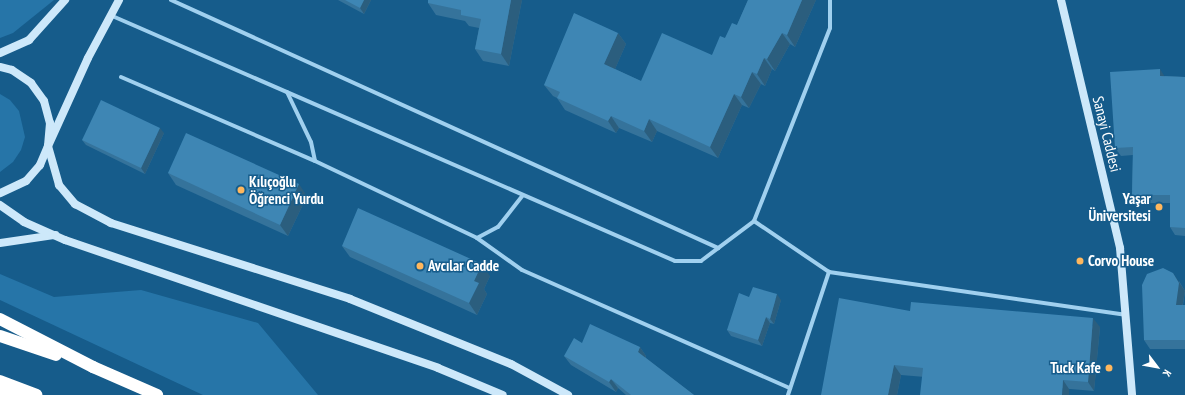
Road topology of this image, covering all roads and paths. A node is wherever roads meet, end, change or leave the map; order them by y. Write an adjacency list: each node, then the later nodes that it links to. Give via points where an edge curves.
1 (65, 0): 7 (street, via 29,40)
2 (119, 0): 6 (street)
3 (171, 0): 20 (street)
4 (830, 0): 16 (street, via 830,28)
5 (1060, 0): 22 (street, Sanayi Caddesi, via 1120,248)
6 (109, 14): 10 (street); 11 (street)
7 (0, 53)
8 (0, 67): 11 (street, via 12,70 30,83 44,101 50,123)
9 (121, 77): 12 (street)
10 (287, 92): 12 (street, via 311,142); 14 (street)
11 (48, 146): 13 (street, via 40,165 26,181); 33 (street, via 60,185 75,204 111,223 350,299 511,364)
12 (315, 160): 18 (street)
13 (0, 193)
14 (522, 196): 18 (street, via 498,227); 20 (street, via 675,261 702,261)
15 (0, 205): 17 (street, via 24,222)
16 (754, 221): 20 (street); 21 (street)
17 (55, 235): 19 (street); 32 (street, via 438,368)
18 (477, 238): 27 (street, via 522,270)
19 (0, 243)
20 (718, 248)
21 (829, 272): 22 (street); 27 (street)
22 (1128, 315): 35 (street, Sanayi Caddesi)
23 (0, 319): 25 (highway)
24 (0, 336): 25 (highway)
25 (94, 367): 31 (highway)
26 (0, 381): 30 (highway)
27 (790, 388): 34 (street)
28 (0, 391): 29 (highway)
29 (16, 395)
30 (36, 395)
31 (157, 395)
32 (503, 395)
33 (568, 395)
34 (788, 395)
35 (1132, 395)

